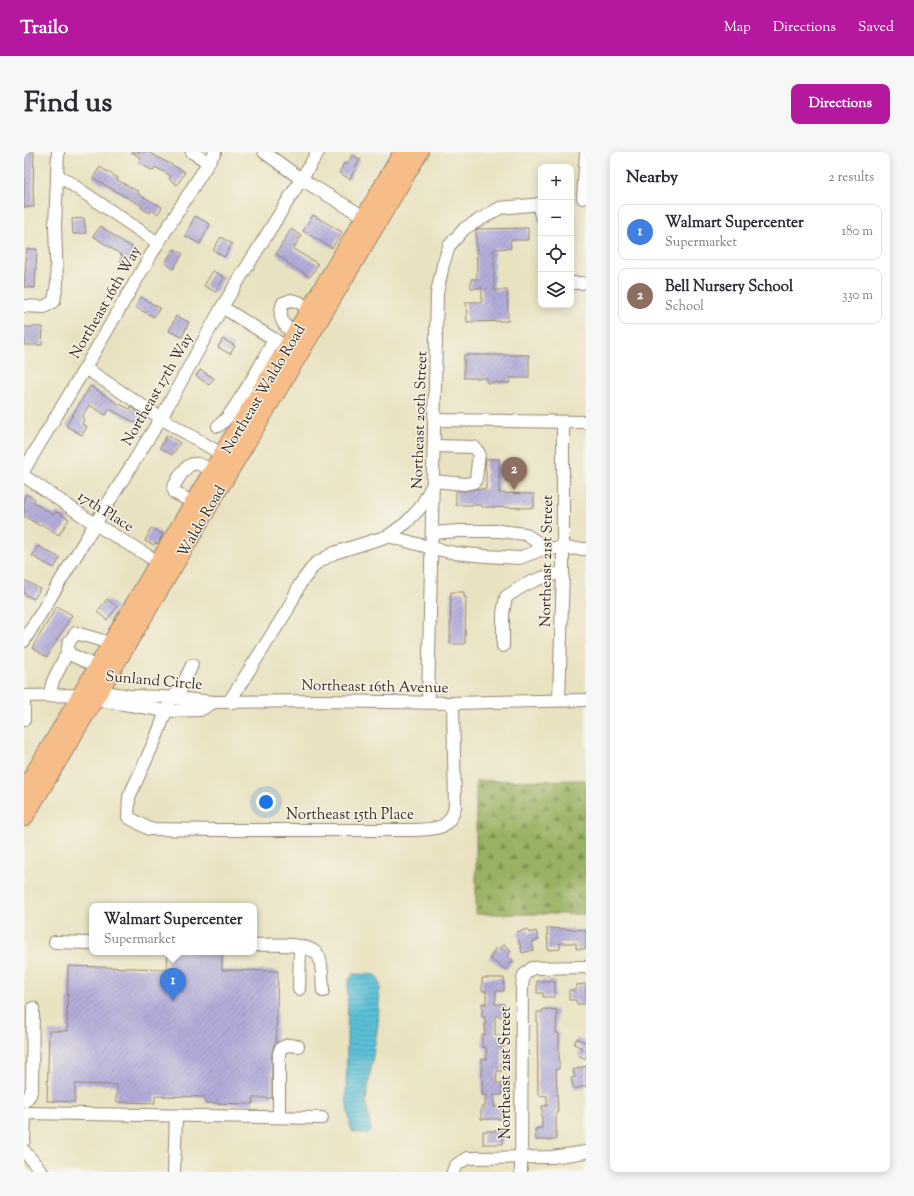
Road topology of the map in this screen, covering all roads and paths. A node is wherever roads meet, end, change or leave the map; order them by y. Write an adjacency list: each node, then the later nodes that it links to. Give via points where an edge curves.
1 (58, 152): 10 (street)
2 (192, 152): 9 (street)
3 (215, 152): 9 (street, Northeast 16th Way)
4 (264, 152): 11 (street)
5 (318, 152): 11 (street, Northeast 17th Way)
6 (403, 152): 14 (highway, Northeast Waldo Road)
7 (419, 152): 14 (highway, Northeast Waldo Road)
8 (586, 152): 12 (street)
9 (208, 162): 15 (street, Northeast 16th Way)
10 (58, 175): 15 (street); 16 (street, via 54,301 44,306)
11 (301, 180): 14 (street); 17 (street, Northeast 17th Way)
12 (580, 198)
13 (538, 208): 22 (street, Northeast 20th Street, via 500,208 465,228 449,246 437,293)
14 (371, 221): 18 (highway, Northeast Waldo Road); 19 (highway, Waldo Road)
15 (158, 243): 20 (street, Northeast 16th Way)
16 (24, 306)
17 (222, 306): 19 (street); 21 (street, Northeast 17th Way)
18 (310, 310): 19 (highway, Northeast Waldo Road); 19 (street, via 299,302 291,300 283,303 280,319 287,328)
19 (289, 344): 25 (street, via 252,380 230,414); 27 (highway, Waldo Road)
20 (85, 368): 21 (street); 28 (street, Northeast 16th Way)
21 (162, 418): 27 (street); 33 (street, Northeast 17th Way)
22 (435, 420): 23 (street); 26 (street, Northeast 20th Street)
23 (564, 422): 24 (street); 38 (street, Northeast 21st Street)
24 (586, 422)
25 (218, 426)
26 (434, 446): 31 (street, Northeast 20th Street); 31 (street, via 474,447 479,453 474,482)
27 (229, 458): 29 (highway, Northeast Waldo Road); 40 (highway, Waldo Road, via 213,498)
28 (24, 470)
29 (213, 471): 32 (highway, Northeast Waldo Road); 32 (street, via 200,464 193,464 187,468 173,488 174,493)
30 (24, 476): 33 (street, 17th Place)
31 (433, 483): 34 (street, Northeast 20th Street); 35 (street, via 420,508 406,523)
32 (194, 503): 40 (highway, Northeast Waldo Road)
33 (95, 524): 40 (street, 17th Place); 43 (street, Northeast 17th Way)
34 (432, 534): 36 (street, Northeast 20th Street); 37 (street, via 459,531 525,534)
35 (388, 536): 36 (street); 56 (street, via 334,553 315,564 300,584 285,615)
36 (432, 548): 37 (street, via 455,553 519,558); 57 (street, Northeast 20th Street)
37 (546, 548): 38 (street)
38 (563, 548): 39 (street); 41 (street, Northeast 21st Street)
39 (586, 549)
40 (166, 567): 42 (highway, Northeast Waldo Road); 49 (highway, Waldo Road, via 153,600)
41 (563, 572): 45 (street, via 536,579 506,597 503,613); 53 (street, Northeast 21st Street)
42 (123, 625): 44 (highway, Waldo Road)
43 (24, 641)
44 (111, 644): 46 (street, via 76,633 69,642); 48 (highway, Waldo Road)
45 (503, 646)
46 (67, 653): 48 (street); 51 (street, via 52,681)
47 (192, 666): 52 (street, via 180,691)
48 (97, 669): 49 (highway, Waldo Road)
49 (92, 695): 51 (street); 52 (street, Sunland Circle); 59 (street, Sunland Circle); 61 (highway, Waldo Road); 62 (highway, Waldo Road)
50 (24, 696): 51 (street); 60 (street)
51 (49, 696)
52 (171, 698): 55 (street, Sunland Circle); 59 (street)
53 (559, 700): 54 (street, Northeast 16th Avenue); 58 (street, Northeast 16th Avenue)
54 (586, 700)
55 (214, 702): 56 (street, Northeast 16th Avenue); 59 (street, Northeast 16th Avenue, via 200,710)
56 (229, 702): 57 (street, Northeast 16th Avenue)
57 (428, 702): 58 (street, Northeast 16th Avenue)
58 (454, 703): 59 (street, Northeast 15th Place, via 455,807 452,818 444,826 431,829 149,829 128,817 129,797)
59 (166, 711)
60 (24, 720)
61 (24, 791)
62 (24, 817)
63 (55, 942): 64 (street)
64 (89, 943)
65 (257, 945): 66 (street)
66 (300, 946): 68 (street); 69 (street, via 312,949 319,956)
67 (586, 967): 80 (street, Northeast 21st Street, via 532,968 524,975)
68 (299, 990)
69 (324, 991)
70 (33, 1008): 72 (street, via 32,1088 30,1095)
71 (298, 1046): 75 (street, via 288,1045 281,1048 279,1053)
72 (24, 1100): 73 (street)
73 (25, 1113): 74 (street); 77 (street)
74 (176, 1116): 75 (street); 82 (street)
75 (279, 1117): 76 (street)
76 (322, 1118)
77 (24, 1140)
78 (24, 1151): 81 (street)
79 (586, 1152): 80 (street, via 552,1157)
80 (521, 1157): 83 (street, via 467,1158 455,1166); 84 (street, Northeast 21st Street)
81 (42, 1172)
82 (174, 1172)
83 (453, 1172)
84 (521, 1172)

